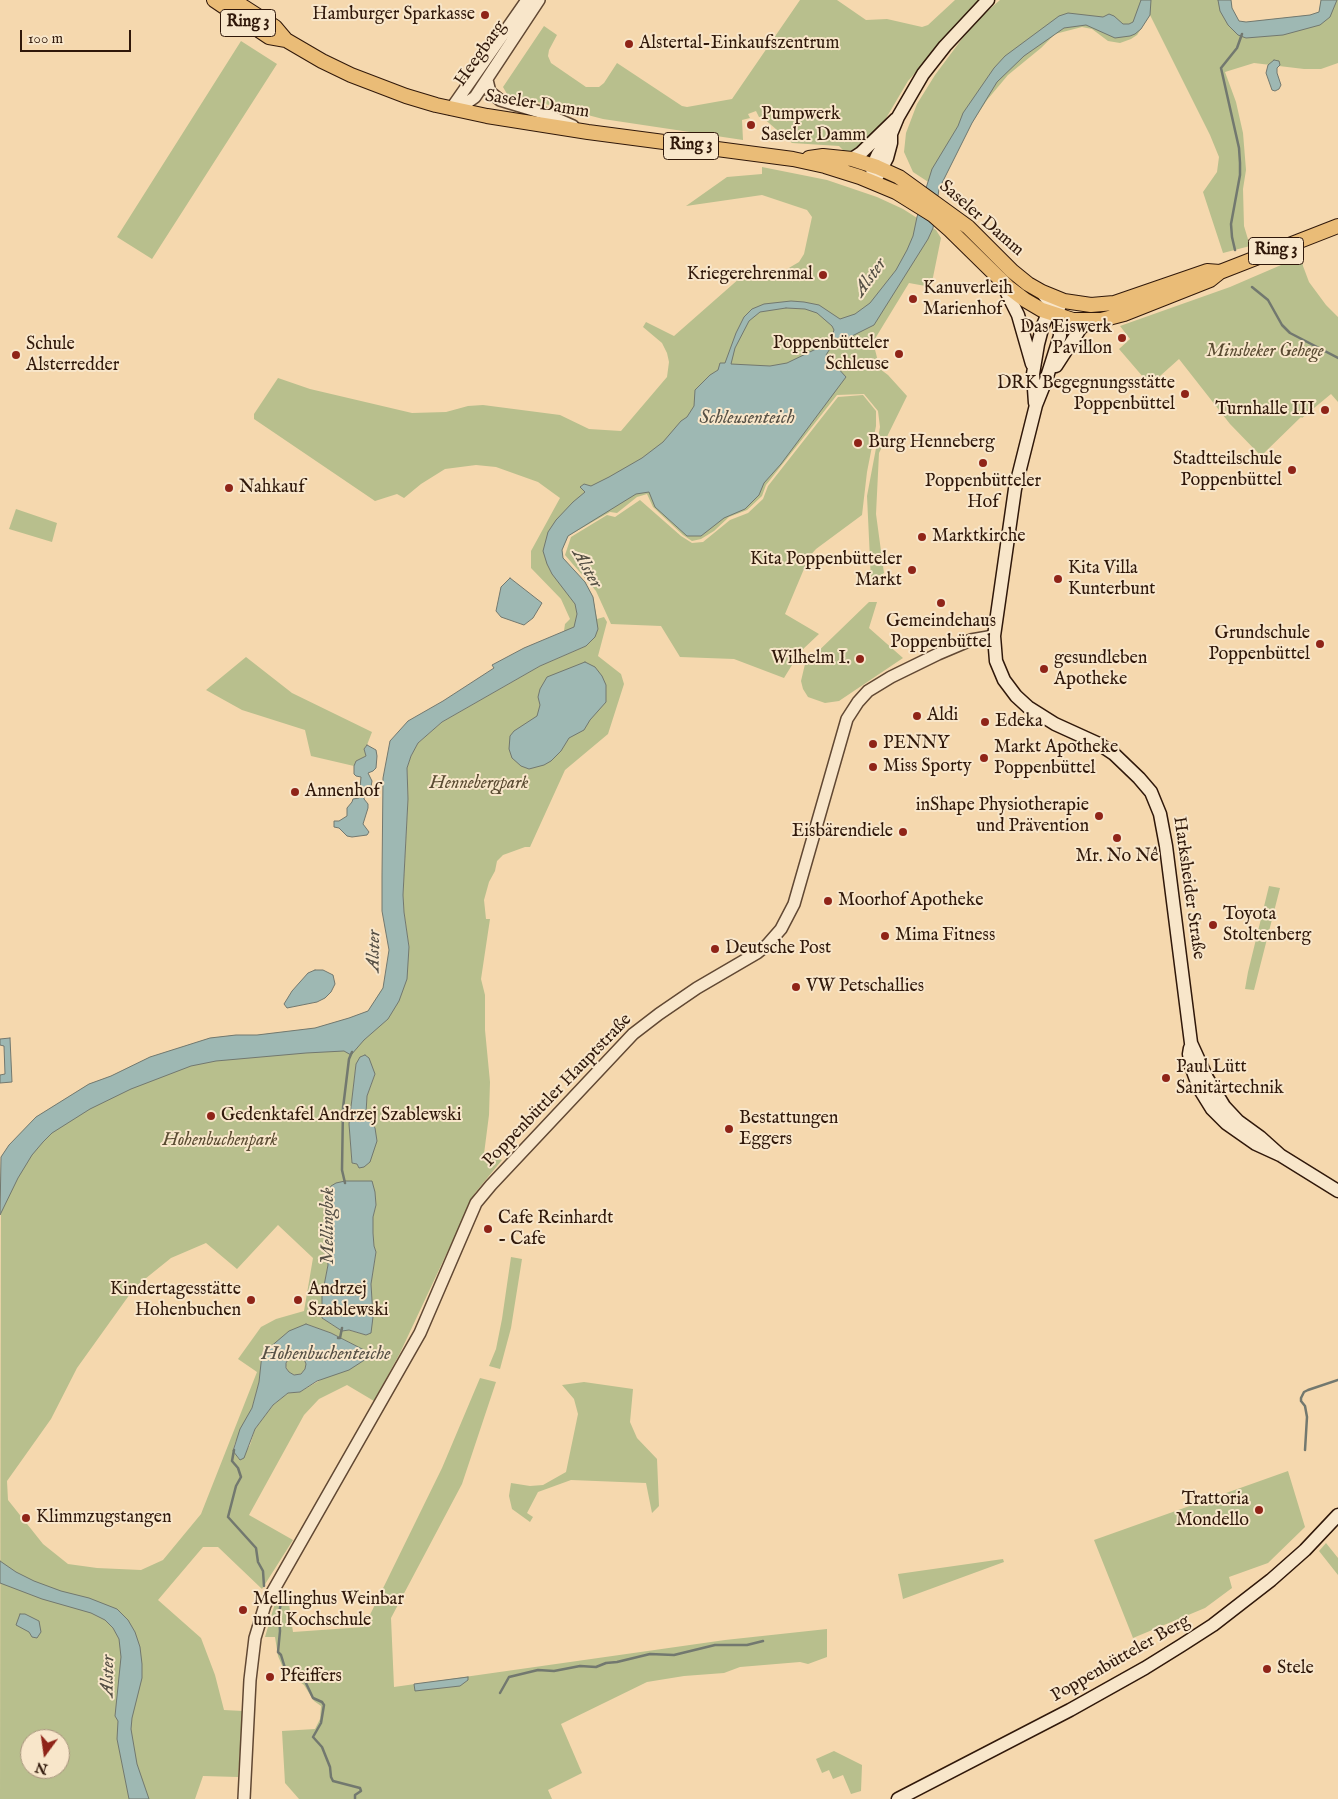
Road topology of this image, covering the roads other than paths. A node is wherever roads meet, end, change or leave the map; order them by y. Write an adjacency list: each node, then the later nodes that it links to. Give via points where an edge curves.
1 (214, 0): 6 (main road, Saseler Damm / Ring 3, via 270,37)
2 (233, 0): 6 (main road, Saseler Damm / Ring 3, via 275,28)
3 (527, 0): 8 (street, Heegbarg)
4 (539, 0): 7 (street, Heegbarg)
5 (988, 0): 9 (main road, via 934,59)
6 (286, 40): 8 (main road, Saseler Damm / Ring 3, via 351,74)
7 (487, 80): 8 (street, Heegbarg, via 472,100); 10 (street, via 490,92 500,100)
8 (451, 109): 10 (main road, Saseler Damm / Ring 3)
9 (898, 117): 11 (main road); 13 (main road, via 891,143)
10 (588, 132): 12 (main road, Saseler Damm / Ring 3)
11 (852, 159): 12 (main road, Saseler Damm / Ring 3, via 823,156); 13 (main road, Saseler Damm / Ring 3)
12 (795, 160): 14 (main road, Saseler Damm / Ring 3)
13 (878, 167): 14 (main road); 15 (main road, Saseler Damm / Ring 3, via 910,184)
14 (872, 181): 15 (main road, Saseler Damm / Ring 3)
15 (940, 213): 18 (main road, Saseler Damm / Ring 3); 19 (main road, Saseler Damm / Ring 3, via 968,227 1012,270)
16 (1338, 226): 17 (main road, Ring 3)
17 (1220, 272): 20 (main road, Ring 3, via 1207,271 1114,303); 22 (main road, Ring 3, via 1210,280 1124,314)
18 (1001, 281): 21 (main road, Ring 3, via 1029,303); 23 (main road, via 1018,315)
19 (1042, 292): 20 (main road, Ring 3); 21 (main road)
20 (1073, 304): 21 (main road)
21 (1055, 313): 22 (main road, Ring 3, via 1073,320); 23 (main road, via 1043,324); 24 (main road, via 1060,336)
22 (1089, 321): 24 (main road, via 1080,329)
23 (1033, 369): 25 (main road)
24 (1046, 380): 25 (main road)
25 (1036, 405): 26 (main road, Harksheider Straße, via 1013,496)
26 (994, 636): 27 (main road, Harksheider Straße, via 999,668 1016,696 1043,718 1114,754 1151,792 1157,805 1167,850 1191,1044 1189,1054 1193,1074 1212,1110 1240,1134); 29 (street, Poppenbüttler Hauptstraße, via 970,640 868,691 847,719 794,904 781,929 757,954 697,988 633,1034 476,1203 420,1333 265,1605 255,1638 250,1680)
27 (1338, 1192)
28 (1338, 1515): 30 (main road, Poppenbütteler Berg, via 1271,1580 1213,1625 1070,1710)
29 (244, 1799)
30 (898, 1799)

